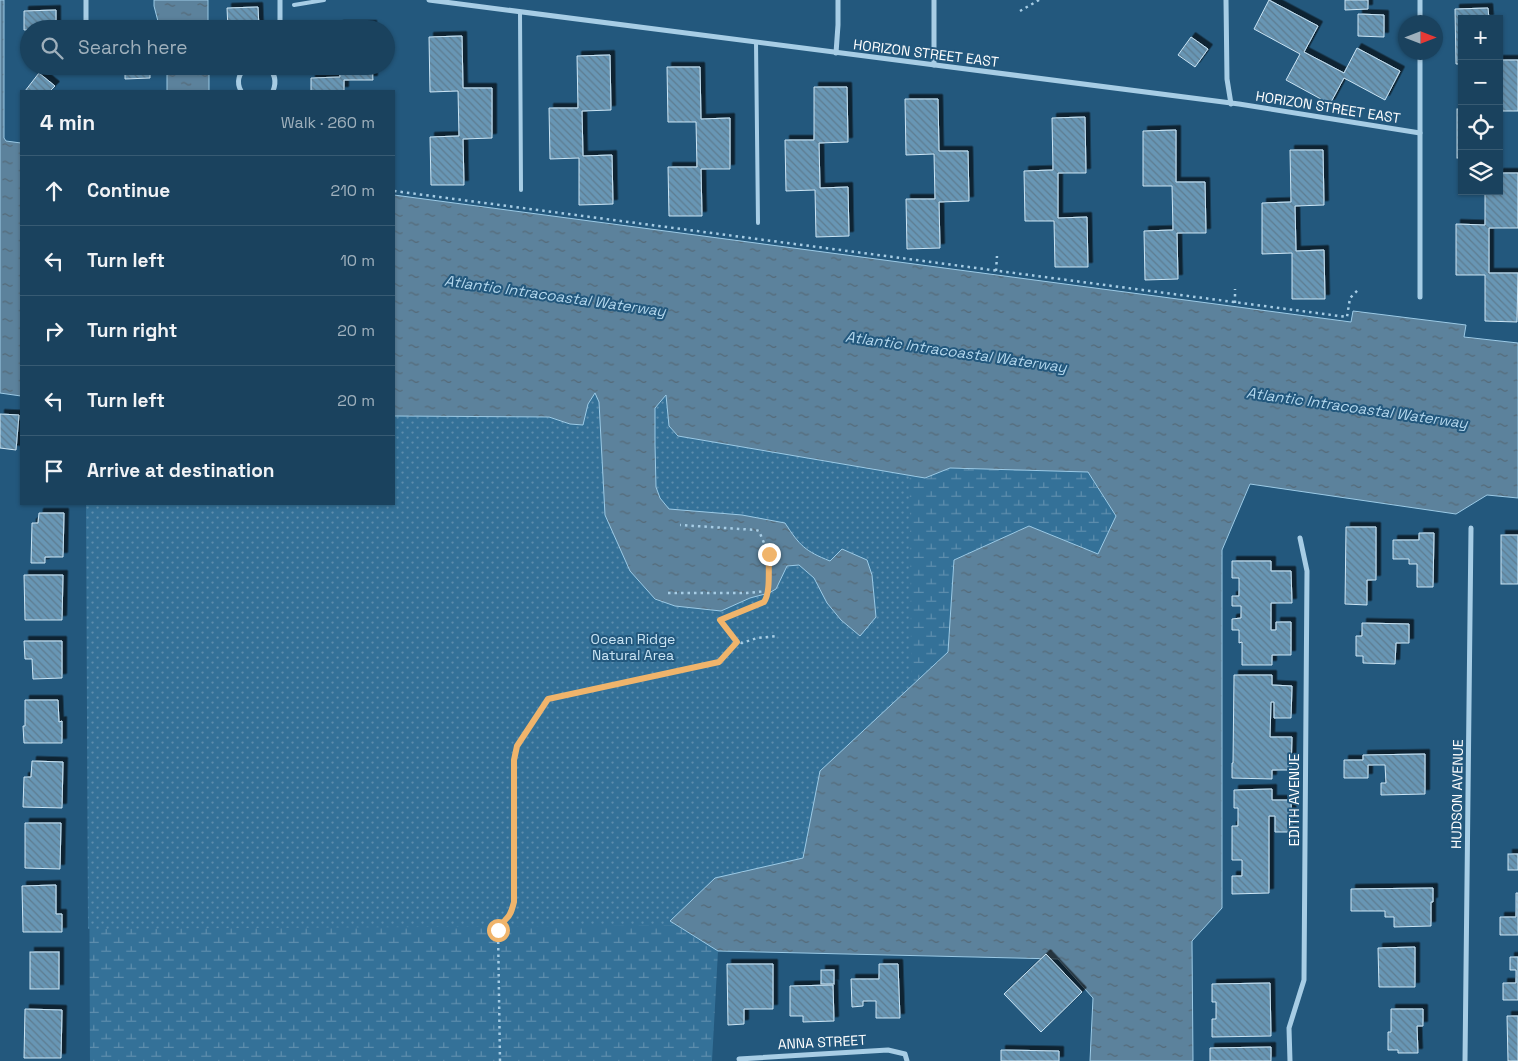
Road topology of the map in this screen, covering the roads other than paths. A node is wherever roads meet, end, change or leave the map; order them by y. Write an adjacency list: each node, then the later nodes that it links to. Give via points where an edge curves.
1 (86, 0): 12 (street)
2 (280, 0): 13 (street)
3 (324, 0): 9 (lane)
4 (429, 0): 10 (street, HORIZON STREET EAST)
5 (838, 0): 15 (street)
6 (934, 0): 17 (street)
7 (1226, 0): 22 (street, via 1227,79)
8 (1420, 0): 11 (street)
9 (294, 6)
10 (520, 12): 14 (street, HORIZON STREET EAST); 24 (lane)
11 (1420, 15)
12 (86, 20)
13 (280, 20)
14 (756, 42): 15 (street, HORIZON STREET EAST); 25 (lane)
15 (836, 53): 17 (street, HORIZON STREET EAST)
16 (1420, 60): 23 (street)
17 (934, 65): 22 (street, HORIZON STREET EAST)
18 (239, 75): 20 (street)
19 (273, 75): 21 (street)
20 (241, 90)
21 (273, 90)
22 (1231, 104): 23 (street, HORIZON STREET EAST)
23 (1420, 134): 26 (street)
24 (521, 190)
25 (758, 222)
26 (1420, 297)
27 (1471, 528): 32 (street, HUDSON AVENUE)
28 (1300, 538): 31 (street, EDITH AVENUE, via 1307,571 1304,980 1289,1028)
29 (739, 1059): 30 (street, ANNA STREET, via 888,1050 906,1054)
30 (907, 1061)
31 (1290, 1061)
32 (1465, 1061)

